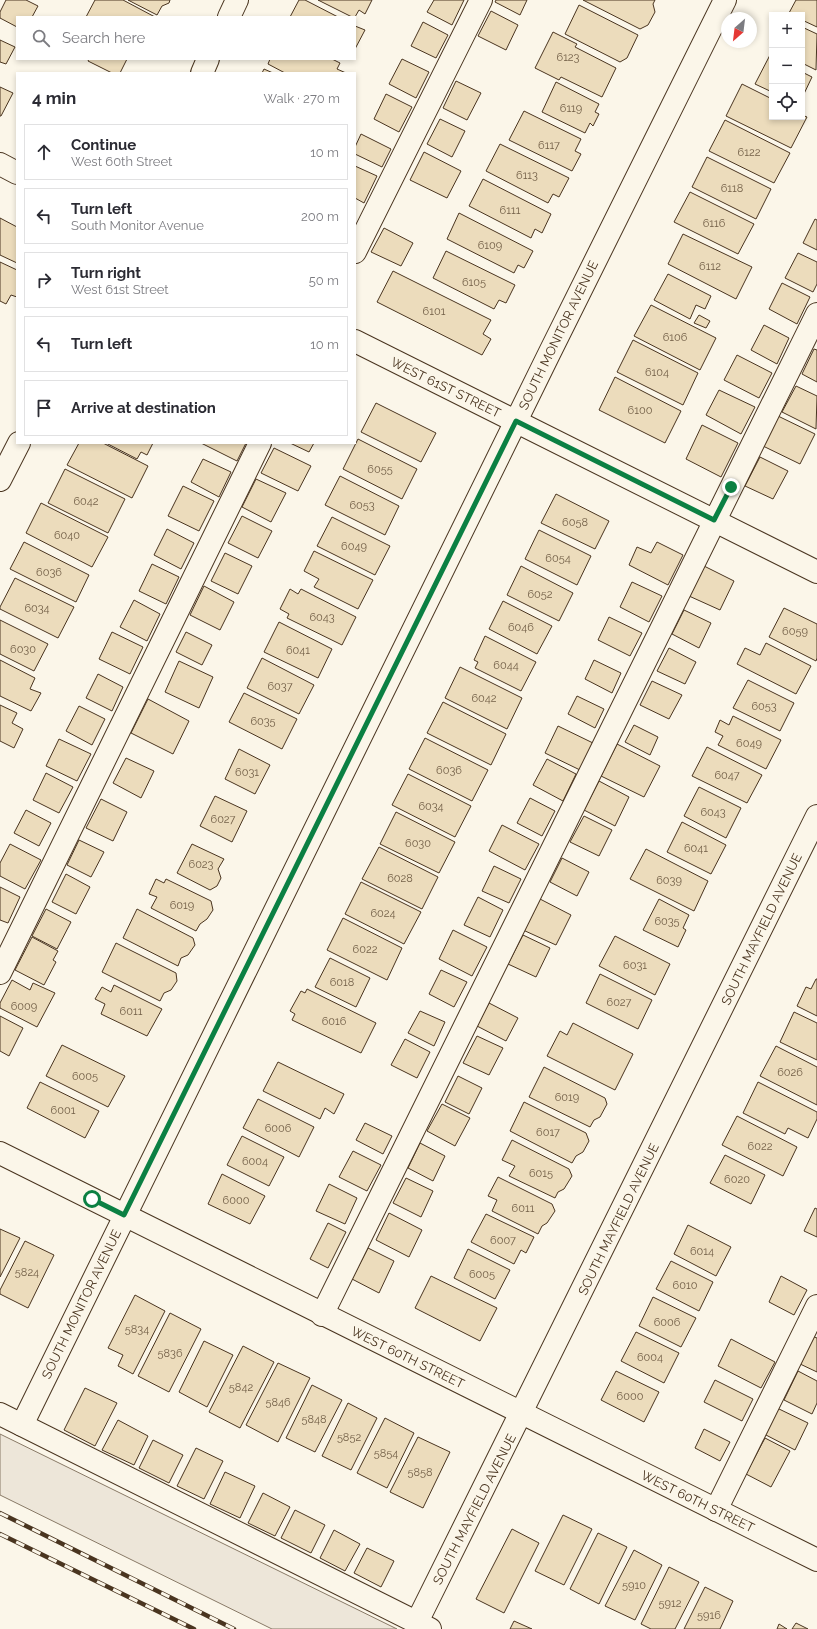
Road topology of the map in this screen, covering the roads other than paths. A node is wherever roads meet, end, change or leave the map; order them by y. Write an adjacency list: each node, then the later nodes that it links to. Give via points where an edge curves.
1 (237, 0): 4 (street)
2 (481, 0): 9 (street)
3 (725, 0): 12 (street, SOUTH MONITOR AVENUE)
4 (229, 16)
5 (208, 60): 6 (street)
6 (202, 72)
7 (0, 164): 8 (street)
8 (16, 172)
9 (356, 250)
10 (817, 314): 16 (street)
11 (356, 341): 12 (street, WEST 61ST STREET)
12 (516, 421): 16 (street, WEST 61ST STREET); 21 (street, SOUTH MONITOR AVENUE)
13 (18, 444): 15 (street)
14 (260, 444): 19 (street)
15 (0, 480)
16 (714, 520): 17 (street, WEST 61ST STREET); 23 (street)
17 (817, 572)
18 (817, 816): 25 (street, SOUTH MAYFIELD AVENUE)
19 (0, 973)
20 (0, 1153): 21 (street, WEST 60TH STREET)
21 (124, 1215): 23 (street, WEST 60TH STREET); 26 (street, SOUTH MONITOR AVENUE)
22 (817, 1306): 27 (street)
23 (322, 1314): 25 (street, WEST 60TH STREET)
24 (0, 1414): 26 (street)
25 (521, 1414): 27 (street, WEST 60TH STREET); 29 (street, SOUTH MAYFIELD AVENUE)
26 (22, 1425): 29 (street)
27 (716, 1510): 28 (street, WEST 60TH STREET)
28 (817, 1560)
29 (424, 1626)

